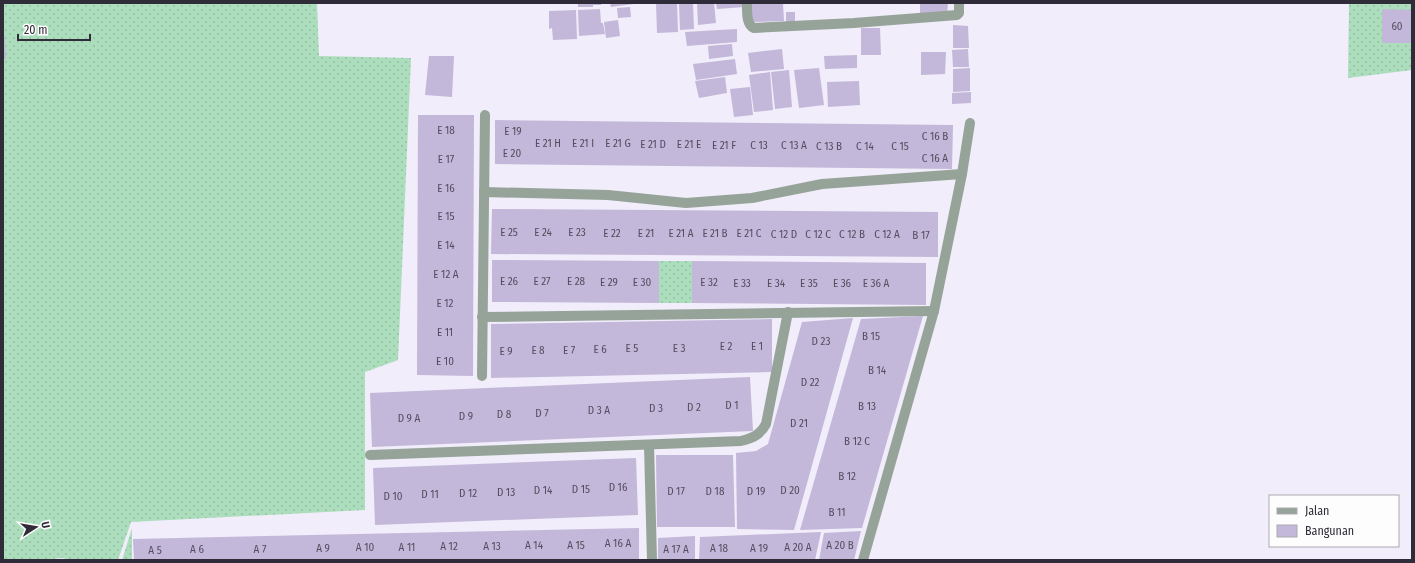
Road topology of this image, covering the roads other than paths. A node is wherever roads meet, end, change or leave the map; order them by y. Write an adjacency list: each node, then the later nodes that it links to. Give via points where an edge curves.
1 (747, 3): 2 (street, via 749,24 754,28 957,15)
2 (959, 3)
3 (485, 116): 6 (street)
4 (970, 123): 5 (street)
5 (962, 174): 6 (street, via 822,184 752,198 686,203 608,195); 7 (street)
6 (484, 192): 9 (street)
7 (934, 311): 8 (street); 14 (street)
8 (788, 312): 9 (street); 11 (street, via 766,424 757,436 741,441)
9 (482, 317): 10 (street)
10 (482, 376)
11 (649, 445): 12 (street); 13 (street)
12 (370, 456)
13 (652, 560)
14 (863, 560)

